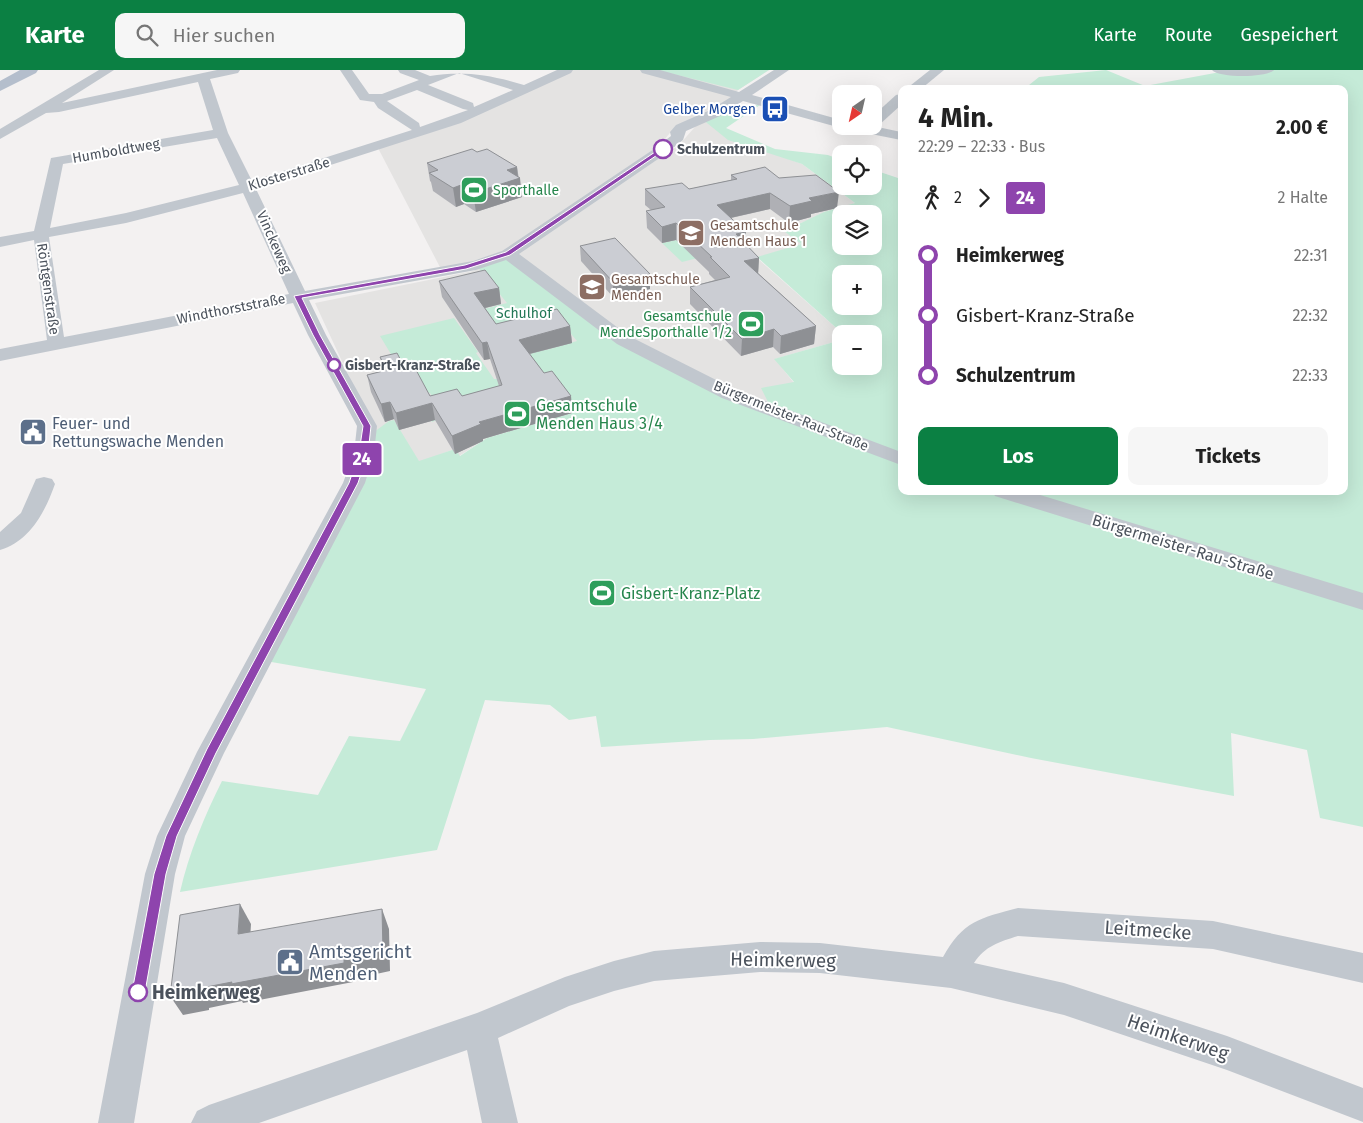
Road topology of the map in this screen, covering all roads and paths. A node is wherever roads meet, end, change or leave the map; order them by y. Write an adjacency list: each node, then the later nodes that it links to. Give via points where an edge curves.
1 (31, 70): 18 (main road)
2 (234, 70): 14 (street)
3 (346, 70): 21 (street, via 365,98)
4 (404, 70): 15 (street)
5 (455, 70): 15 (street)
6 (462, 70): 19 (street)
7 (567, 70): 19 (street, Klosterstraße)
8 (646, 70): 20 (street)
9 (783, 70): 20 (street, Windthorststraße)
10 (938, 70): 17 (street)
11 (1218, 70): 12 (street)
12 (1268, 70)
13 (112, 72): 24 (street); 25 (street)
14 (204, 78): 24 (street); 30 (street, Vinckeweg)
15 (430, 80): 16 (street)
16 (417, 85): 21 (street); 23 (street)
17 (917, 85)
18 (0, 87)
19 (524, 90): 35 (street, Klosterstraße, via 456,120)
20 (742, 97): 27 (street); 38 (street, Windthorststraße, via 681,128 676,132 678,138 659,152)
21 (378, 99): 28 (street)
22 (898, 100): 26 (street)
23 (468, 106)
24 (58, 108): 25 (street)
25 (43, 109): 31 (street)
26 (882, 112)
27 (832, 122)
28 (414, 126)
29 (882, 131): 33 (street)
30 (220, 133): 35 (street, Vinckeweg); 36 (street, Humboldtweg, via 56,161)
31 (0, 135)
32 (879, 135): 34 (street)
33 (898, 135)
34 (898, 146)
35 (248, 187): 36 (street, Klosterstraße, via 126,218); 39 (street, Vinckeweg)
36 (41, 234): 37 (street, Klosterstraße); 40 (street, Röntgenstraße)
37 (0, 242)
38 (508, 254): 39 (street, Windthorststraße, via 466,267); 42 (street, Bürgermeister-Rau-Straße, via 622,340 729,394)
39 (298, 296): 40 (street, Windthorststraße); 51 (street, via 367,426 364,453 354,483 211,752 172,836 160,874)
40 (56, 343): 41 (street, Windthorststraße)
41 (4, 347)
42 (898, 458)
43 (44, 484): 45 (street, via 30,516 20,528)
44 (1016, 495): 46 (street, Bürgermeister-Rau-Straße)
45 (0, 542)
46 (1363, 602)
47 (1363, 968): 48 (street, Leitmecke, via 1213,935 1018,922 977,937)
48 (951, 973): 49 (street, Heimkerweg, via 820,958 760,957 654,966 565,992); 50 (street, Heimkerweg, via 1064,1000 1126,1019 1228,1053)
49 (479, 1029): 52 (street, Heimkerweg); 53 (street)
50 (1363, 1105)
51 (116, 1123)
52 (209, 1123)
53 (500, 1123)

